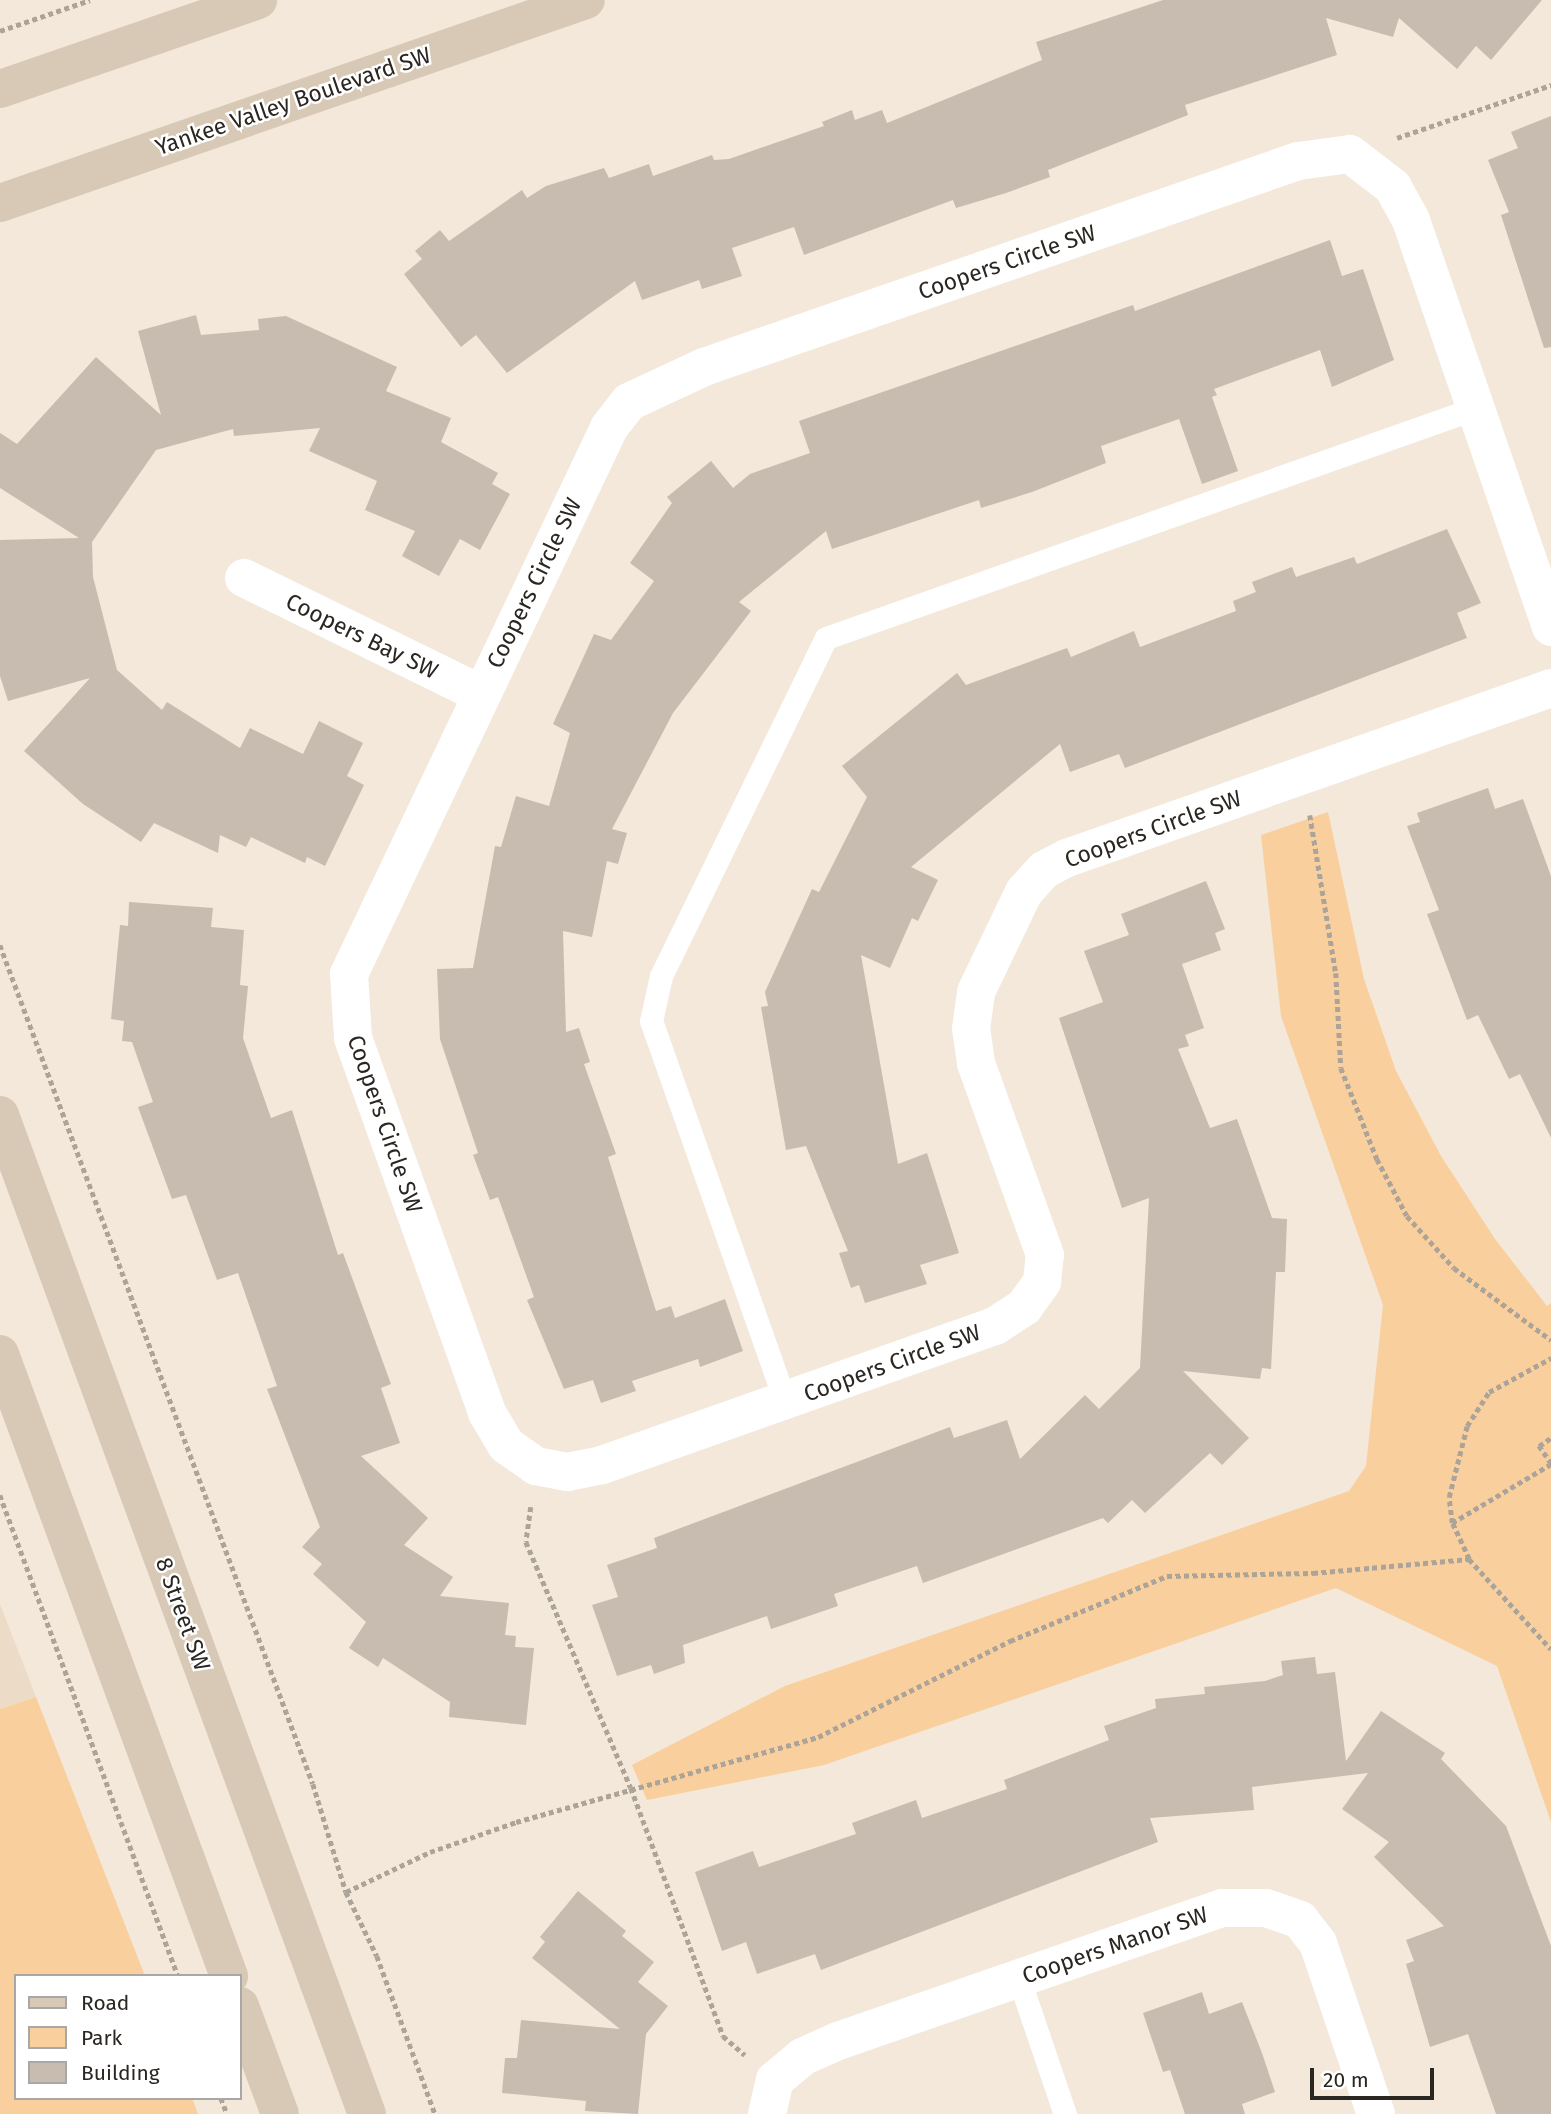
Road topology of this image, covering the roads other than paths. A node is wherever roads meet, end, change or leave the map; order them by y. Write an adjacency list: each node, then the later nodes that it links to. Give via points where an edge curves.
1 (258, 0): 3 (main road)
2 (586, 0): 4 (main road, Yankee Valley Boulevard SW)
3 (0, 89)
4 (0, 203)
5 (1476, 408): 7 (street); 9 (street, Coopers Circle SW, via 1411,220 1393,187 1350,154 1298,161 693,372 629,402 609,428); 12 (lane, via 826,638 661,976 651,1021)
6 (244, 578): 9 (street, Coopers Bay SW)
7 (1551, 627)
8 (1551, 688): 12 (street, Coopers Circle SW, via 1067,858 1044,870 1024,892 976,992 971,1029 976,1063 1037,1224 1045,1255 1042,1282 1024,1307 995,1326)
9 (481, 694): 12 (street, Coopers Circle SW, via 358,946 348,1003 353,1038 486,1413 506,1445 536,1466 567,1472 602,1465)
10 (0, 1115): 18 (main road, 8 Street SW)
11 (0, 1354): 13 (main road)
12 (785, 1401)
13 (228, 1974)
14 (1019, 1979): 16 (street, Coopers Manor SW, via 802,2057); 19 (lane); 20 (street, Coopers Manor SW, via 1222,1908 1266,1908 1300,1920 1318,1942)
15 (242, 2011): 17 (main road)
16 (771, 2097)
17 (280, 2114)
18 (367, 2114)
19 (1065, 2114)
20 (1376, 2114)

